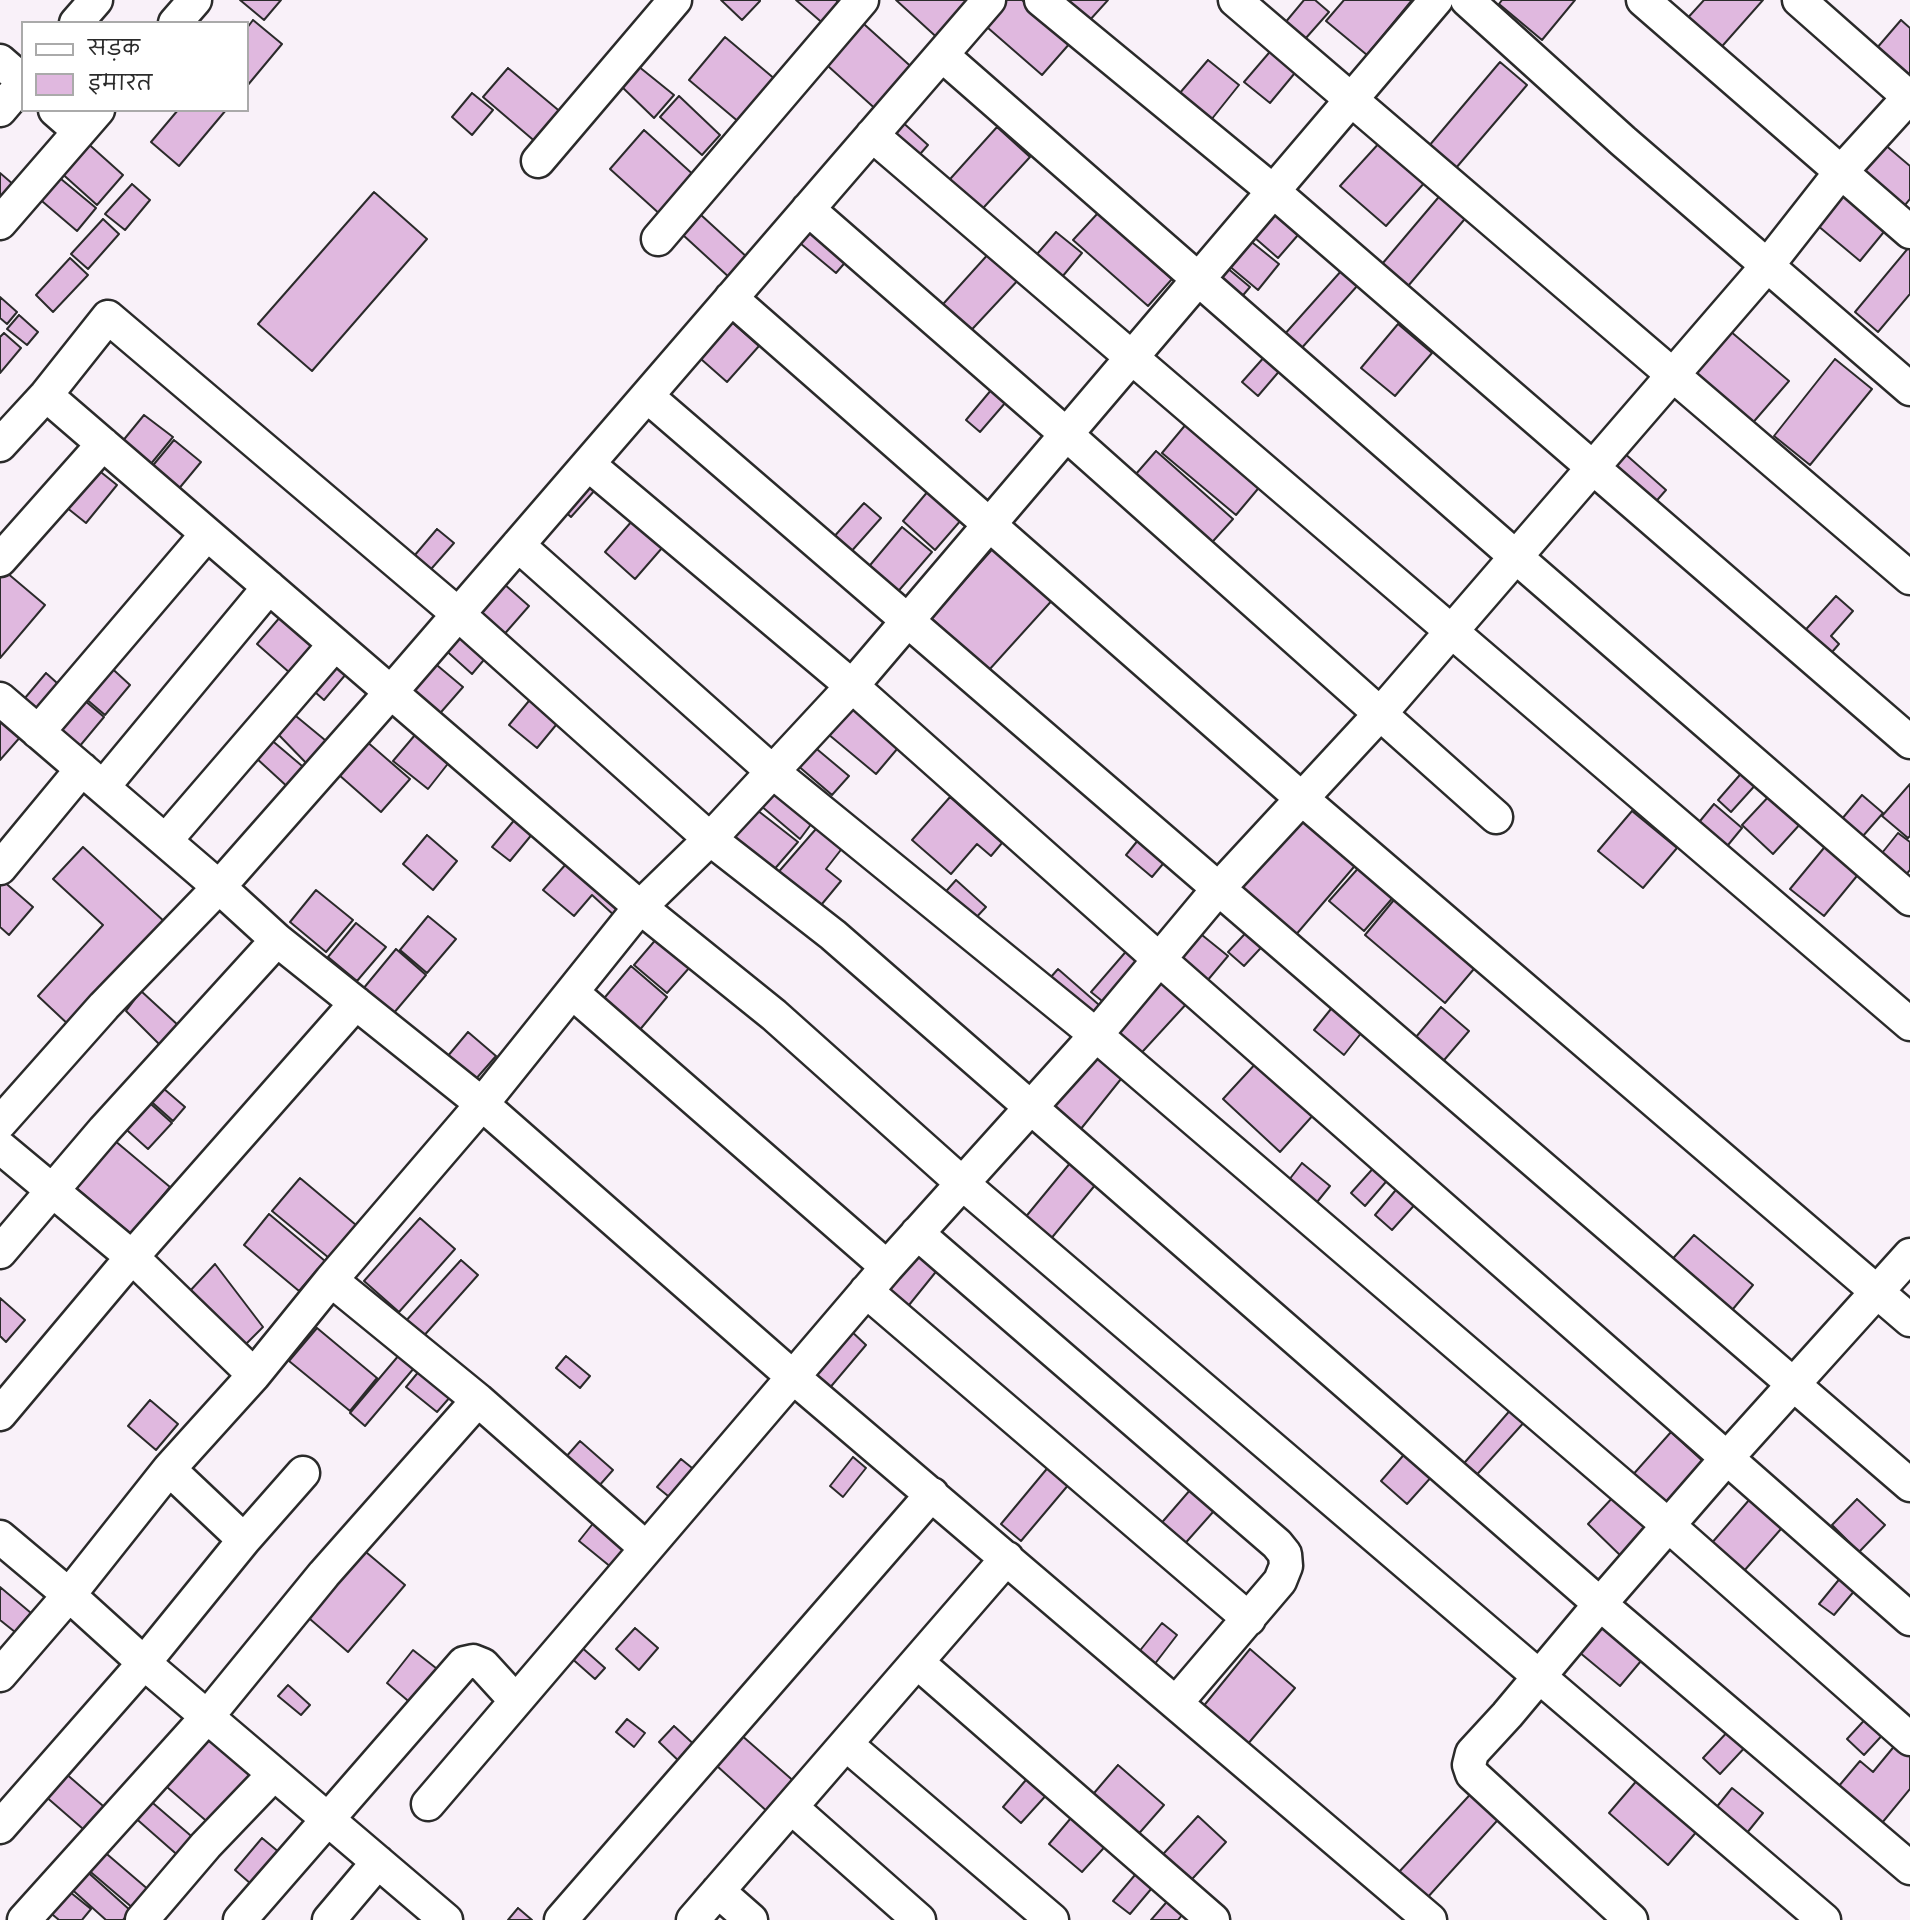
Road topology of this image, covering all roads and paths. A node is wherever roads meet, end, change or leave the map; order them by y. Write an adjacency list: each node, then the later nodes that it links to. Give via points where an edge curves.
1 (96, 0): 12 (street)
2 (195, 0): 13 (street)
3 (675, 0): 24 (street)
4 (862, 0): 30 (street)
5 (989, 0): 14 (street)
6 (1041, 0): 26 (street)
7 (1235, 0): 19 (street)
8 (1436, 0): 19 (street)
9 (1467, 0): 31 (street)
10 (1643, 0): 25 (street)
11 (1799, 0): 18 (street)
12 (78, 21)
13 (177, 21)
14 (942, 55): 23 (street); 32 (street)
15 (0, 61): 16 (street)
16 (21, 80)
17 (21, 84): 20 (street)
18 (1910, 97): 25 (street)
19 (1351, 99): 26 (street); 35 (street)
20 (0, 110)
21 (61, 112): 22 (street)
22 (89, 121): 28 (street)
23 (872, 135): 27 (street); 34 (street)
24 (538, 161)
25 (1840, 173): 29 (street); 31 (street)
26 (1273, 191): 32 (street); 43 (street)
27 (808, 209): 33 (street); 39 (street)
28 (0, 223)
29 (1910, 232)
30 (658, 239)
31 (1767, 265): 35 (street); 36 (street)
32 (1198, 278): 34 (street); 47 (street)
33 (731, 298): 38 (street); 44 (street)
34 (1131, 357): 39 (street); 53 (street)
35 (1673, 374): 43 (street); 49 (street)
36 (1910, 389)
37 (46, 395): 40 (street); 41 (street); 51 (street, via 108,317)
38 (647, 396): 42 (street); 52 (street)
39 (1066, 434): 44 (street); 58 (street)
40 (103, 444): 45 (street); 48 (street)
41 (0, 445)
42 (588, 464): 46 (street); 55 (street)
43 (1593, 467): 47 (street); 60 (street)
44 (989, 525): 52 (street); 63 (street)
45 (208, 534): 50 (street); 59 (street)
46 (518, 545): 51 (street); 61 (street)
47 (1516, 558): 53 (street); 70 (street)
48 (0, 560)
49 (1910, 578)
50 (269, 587): 54 (street); 62 (street)
51 (458, 614): 56 (street); 65 (street)
52 (908, 620): 55 (street); 69 (street)
53 (1452, 631): 58 (street); 76 (street)
54 (335, 644): 56 (street); 66 (street)
55 (852, 686): 61 (street); 73 (street)
56 (391, 692): 68 (street); 71 (street)
57 (0, 699): 59 (street)
58 (1380, 715): 63 (street); 64 (street)
59 (38, 732): 62 (street)
60 (1910, 743)
61 (773, 772): 65 (street); 77 (street)
62 (93, 778): 66 (street); 67 (street)
63 (1301, 798): 69 (street); 91 (street)
64 (1496, 817)
65 (710, 839): 71 (street); 79 (street, via 833,935)
66 (166, 840): 68 (street)
67 (0, 868)
68 (219, 887): 72 (street); 80 (street, via 104,1006)
69 (1218, 889): 73 (street); 95 (street)
70 (1910, 899)
71 (640, 908): 74 (street); 82 (street, via 774,1015)
72 (277, 940): 75 (street); 83 (street)
73 (1160, 960): 77 (street); 98 (street)
74 (573, 993): 78 (street); 88 (street)
75 (356, 1003): 78 (street); 87 (street)
76 (1910, 1024)
77 (1096, 1035): 79 (street); 103 (street)
78 (482, 1104): 89 (street); 94 (street)
79 (1030, 1108): 82 (street); 109 (street)
80 (0, 1124)
81 (0, 1147): 83 (street)
82 (963, 1184): 84 (street); 115 (street)
83 (52, 1191): 85 (street); 87 (street)
84 (917, 1233): 88 (street); 110 (street, via 1277,1544 1285,1554 1286,1566 1280,1581)
85 (0, 1252)
86 (1910, 1255): 91 (street)
87 (132, 1256): 93 (street); 97 (street)
88 (887, 1267): 90 (street)
89 (331, 1280): 93 (street); 96 (street)
90 (866, 1291): 94 (street); 110 (street)
91 (1877, 1293): 92 (street); 95 (street)
92 (1910, 1320)
93 (254, 1375): 99 (street)
94 (793, 1377): 102 (street); 106 (street)
95 (1794, 1385): 98 (street); 101 (street)
96 (478, 1400): 106 (street); 118 (street, via 324,1573)
97 (0, 1413)
98 (1726, 1459): 103 (street); 111 (street)
99 (169, 1469): 105 (street); 108 (street)
100 (303, 1473): 105 (street)
101 (1910, 1485)
102 (932, 1494): 107 (street); 134 (street)
103 (1669, 1526): 109 (street); 119 (street)
104 (0, 1537): 108 (street)
105 (244, 1540): 113 (street)
106 (646, 1548): 116 (street)
107 (1007, 1558): 112 (street); 117 (street)
108 (69, 1595): 113 (street); 114 (street)
109 (1600, 1604): 115 (street); 127 (street)
110 (1249, 1619): 117 (street)
111 (1910, 1619)
112 (917, 1662): 120 (street); 139 (street)
113 (144, 1663): 118 (street); 125 (street)
114 (0, 1675)
115 (1539, 1676): 141 (street, via 1472,1753 1472,1774); 142 (street)
116 (515, 1700): 122 (street); 124 (street, via 483,1665 464,1662)
117 (1176, 1703): 140 (street)
118 (207, 1717): 121 (street); 130 (street)
119 (1910, 1740)
120 (847, 1745): 123 (street); 138 (street)
121 (274, 1774): 124 (street); 131 (street)
122 (428, 1804)
123 (791, 1807): 128 (street); 137 (street)
124 (327, 1818): 126 (street); 132 (street)
125 (0, 1827)
126 (378, 1862): 129 (street); 133 (street)
127 (1910, 1868)
128 (718, 1891): 135 (street); 136 (street)
129 (439, 1918)
130 (24, 1920)
131 (142, 1920)
132 (240, 1920)
133 (329, 1920)
134 (561, 1920)
135 (693, 1920)
136 (751, 1920)
137 (919, 1920)
138 (1052, 1920)
139 (1213, 1920)
140 (1430, 1920)
141 (1631, 1920)
142 (1824, 1920)

